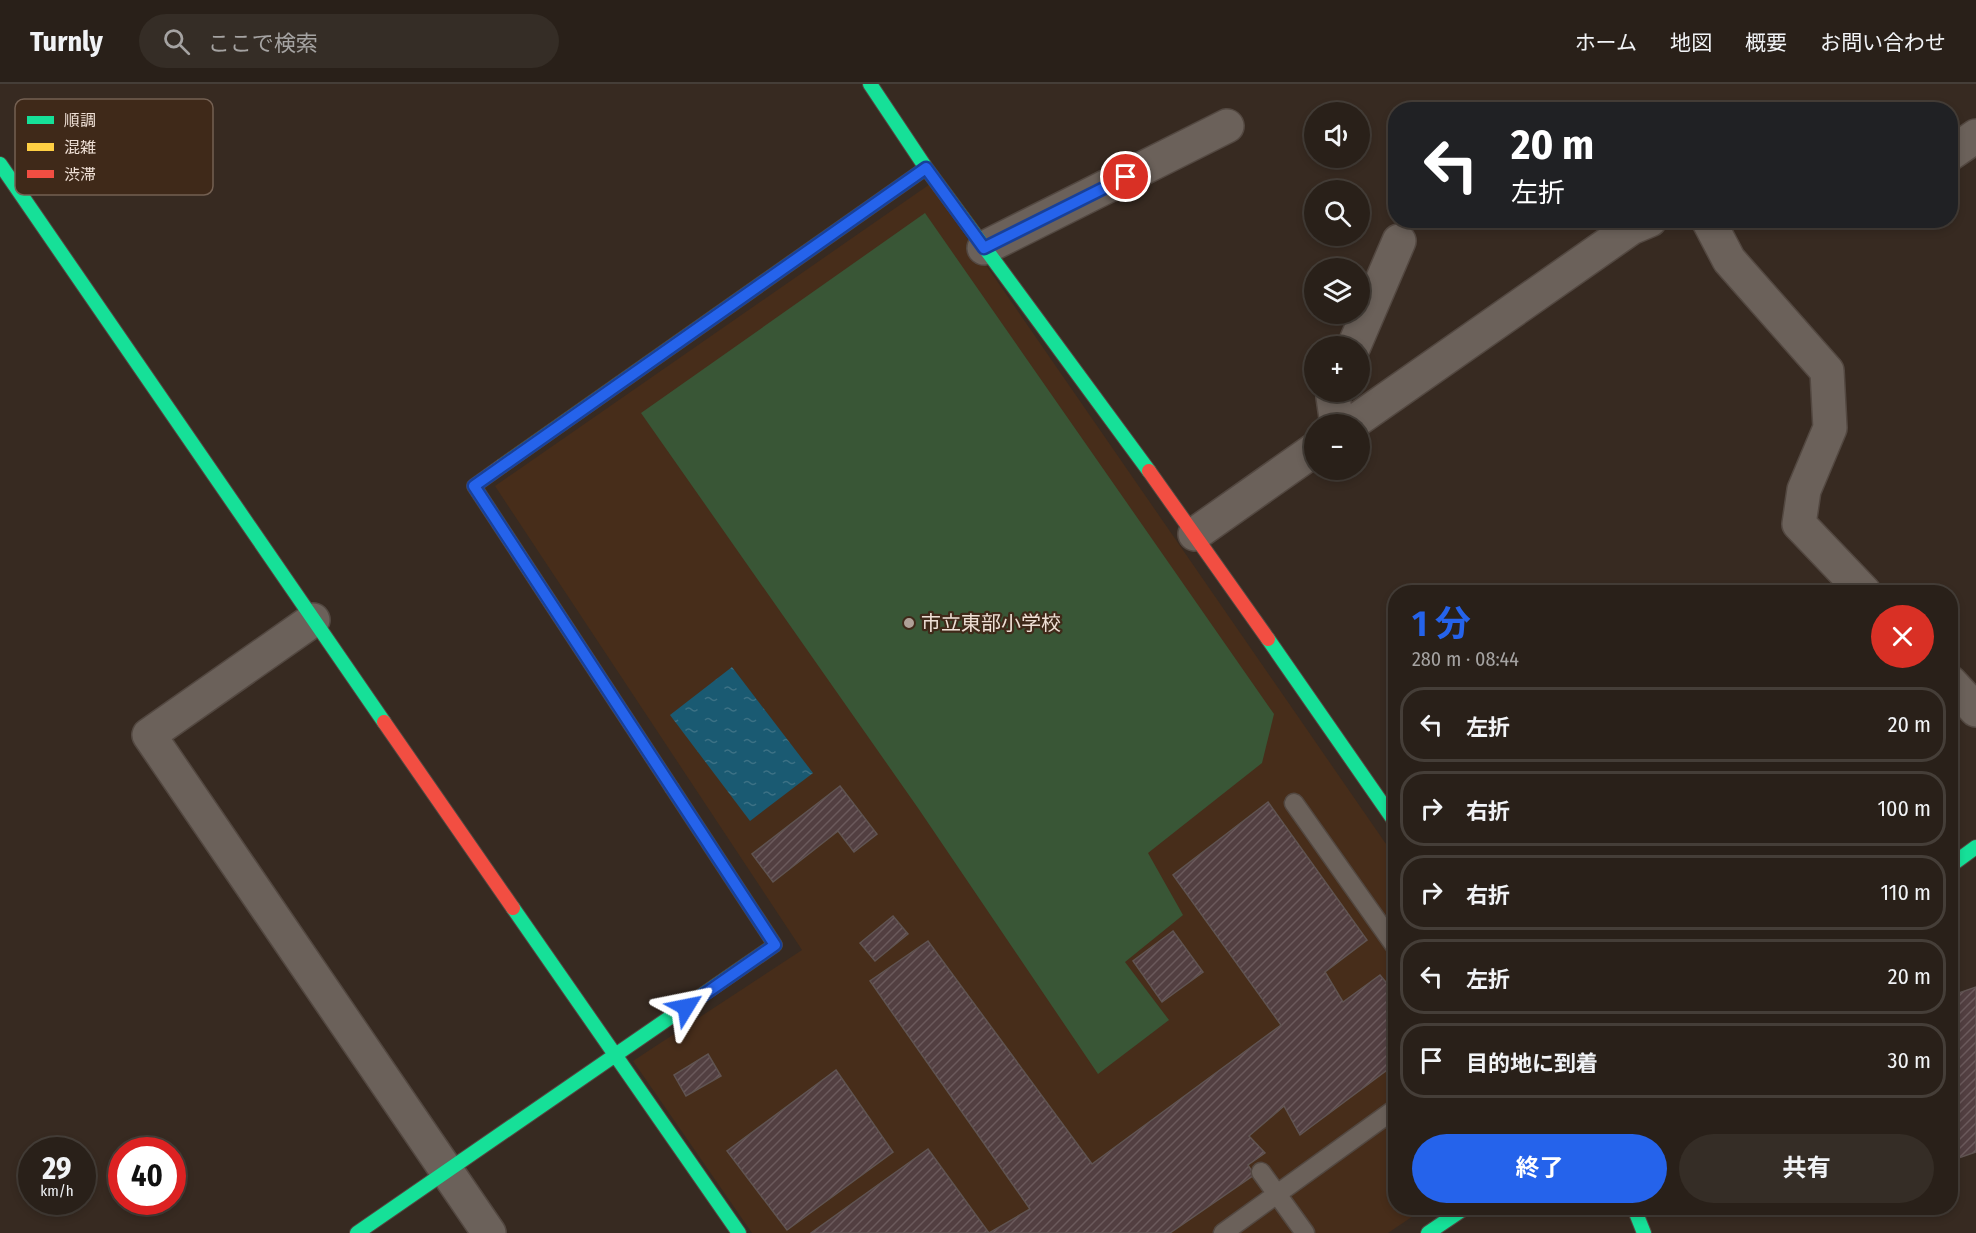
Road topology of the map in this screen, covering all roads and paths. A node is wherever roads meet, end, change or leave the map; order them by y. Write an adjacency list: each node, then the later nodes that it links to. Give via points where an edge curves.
1 (870, 84): 6 (street)
2 (1227, 126): 12 (street)
3 (1976, 136): 4 (street)
4 (1958, 148)
5 (0, 164): 7 (street)
6 (926, 168): 12 (street); 26 (street, via 474,486 775,945)
7 (15, 186)
8 (21, 195): 18 (street)
9 (1631, 228): 14 (street)
10 (1712, 228): 17 (street, via 1729,260 1827,371 1830,428 1804,490 1799,524)
11 (1399, 241): 13 (street)
12 (984, 248): 16 (street)
13 (1358, 336)
14 (1365, 414)
15 (1304, 457): 16 (street)
16 (1195, 534): 22 (street)
17 (1857, 585)
18 (313, 620): 26 (street); 28 (street, via 149,735)
19 (1958, 691): 20 (street)
20 (1976, 710)
21 (1294, 803): 25 (lane)
22 (1388, 812)
23 (1976, 847): 24 (street)
24 (1958, 860)
25 (1388, 936)
26 (615, 1056): 28 (street); 35 (street)
27 (1388, 1114): 30 (lane)
28 (446, 1172): 33 (street); 34 (street)
29 (1261, 1172): 30 (lane)
30 (1277, 1194): 36 (lane); 37 (lane)
31 (1455, 1215): 38 (street)
32 (1637, 1215): 39 (street)
33 (357, 1233)
34 (489, 1233)
35 (740, 1233)
36 (1223, 1233)
37 (1305, 1233)
38 (1428, 1233)
39 (1644, 1233)

